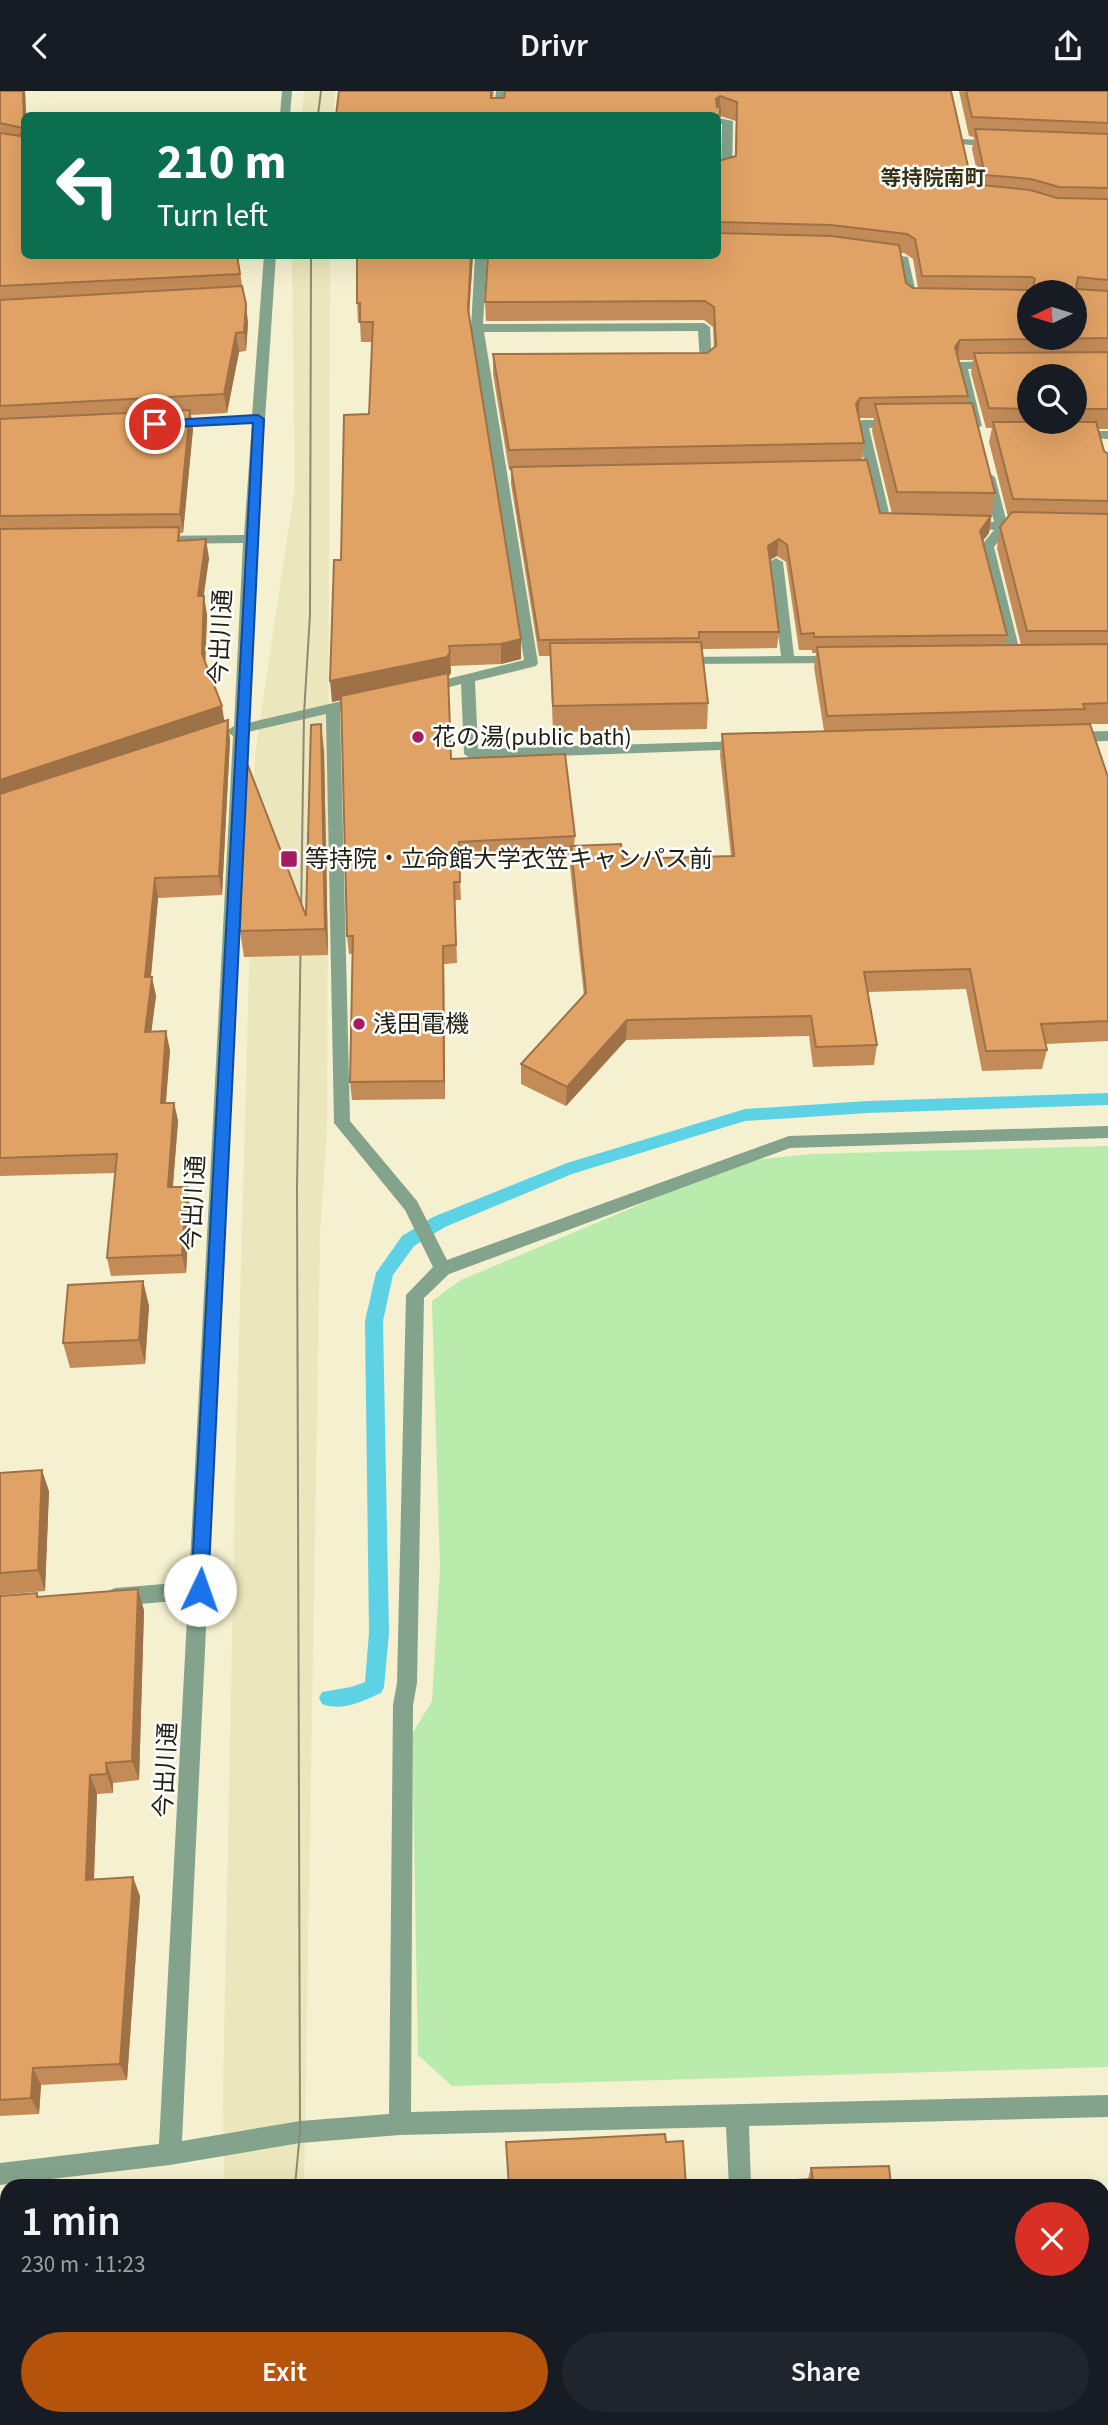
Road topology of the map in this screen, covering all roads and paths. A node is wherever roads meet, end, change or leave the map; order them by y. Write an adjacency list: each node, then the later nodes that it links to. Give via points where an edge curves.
1 (287, 91): 3 (street)
2 (501, 91): 4 (street)
3 (285, 112)
4 (498, 112)
5 (721, 121): 8 (street, via 728,121 726,175)
6 (959, 130): 7 (street, via 963,148)
7 (1015, 145)
8 (721, 175)
9 (866, 254): 12 (street, via 904,259 912,302)
10 (269, 259): 16 (street, 今出川通, via 260,298)
11 (481, 259): 13 (street)
12 (925, 302)
13 (477, 328): 15 (street, via 704,327 706,366); 34 (street, via 491,367 538,663)
14 (1014, 365): 19 (street, via 961,366 968,423 978,435)
15 (678, 366)
16 (258, 419): 18 (street); 27 (street, 今出川通)
17 (912, 423): 23 (street, via 862,423 864,470 885,525)
18 (150, 424)
19 (992, 435)
20 (1059, 435): 21 (street)
21 (1103, 439)
22 (985, 462): 25 (street)
23 (910, 524)
24 (948, 524): 25 (street)
25 (1002, 528): 26 (street); 32 (street, via 987,547)
26 (1042, 528)
27 (250, 539): 28 (street); 38 (street, 今出川通)
28 (139, 540)
29 (776, 562): 30 (street)
30 (788, 660): 31 (street); 33 (street)
31 (855, 660)
32 (1015, 660)
33 (666, 661)
34 (468, 680): 35 (street); 42 (street, via 471,754)
35 (414, 691)
36 (360, 703): 37 (street)
37 (333, 708): 38 (street); 44 (street, via 342,1123 411,1206)
38 (241, 728): 40 (street); 45 (street, 今出川通)
39 (1108, 736): 41 (street)
40 (216, 737)
41 (1053, 738)
42 (762, 746)
43 (1108, 1132): 44 (street, via 789,1142)
44 (443, 1269): 49 (street, via 415,1295 403,1705)
45 (200, 1590): 46 (street); 50 (street, 今出川通)
46 (93, 1598)
47 (1108, 2106): 48 (street)
48 (737, 2116): 49 (street); 52 (street)
49 (400, 2124): 50 (street, via 300,2132)
50 (170, 2154): 51 (street)
51 (0, 2173)
52 (740, 2179)

